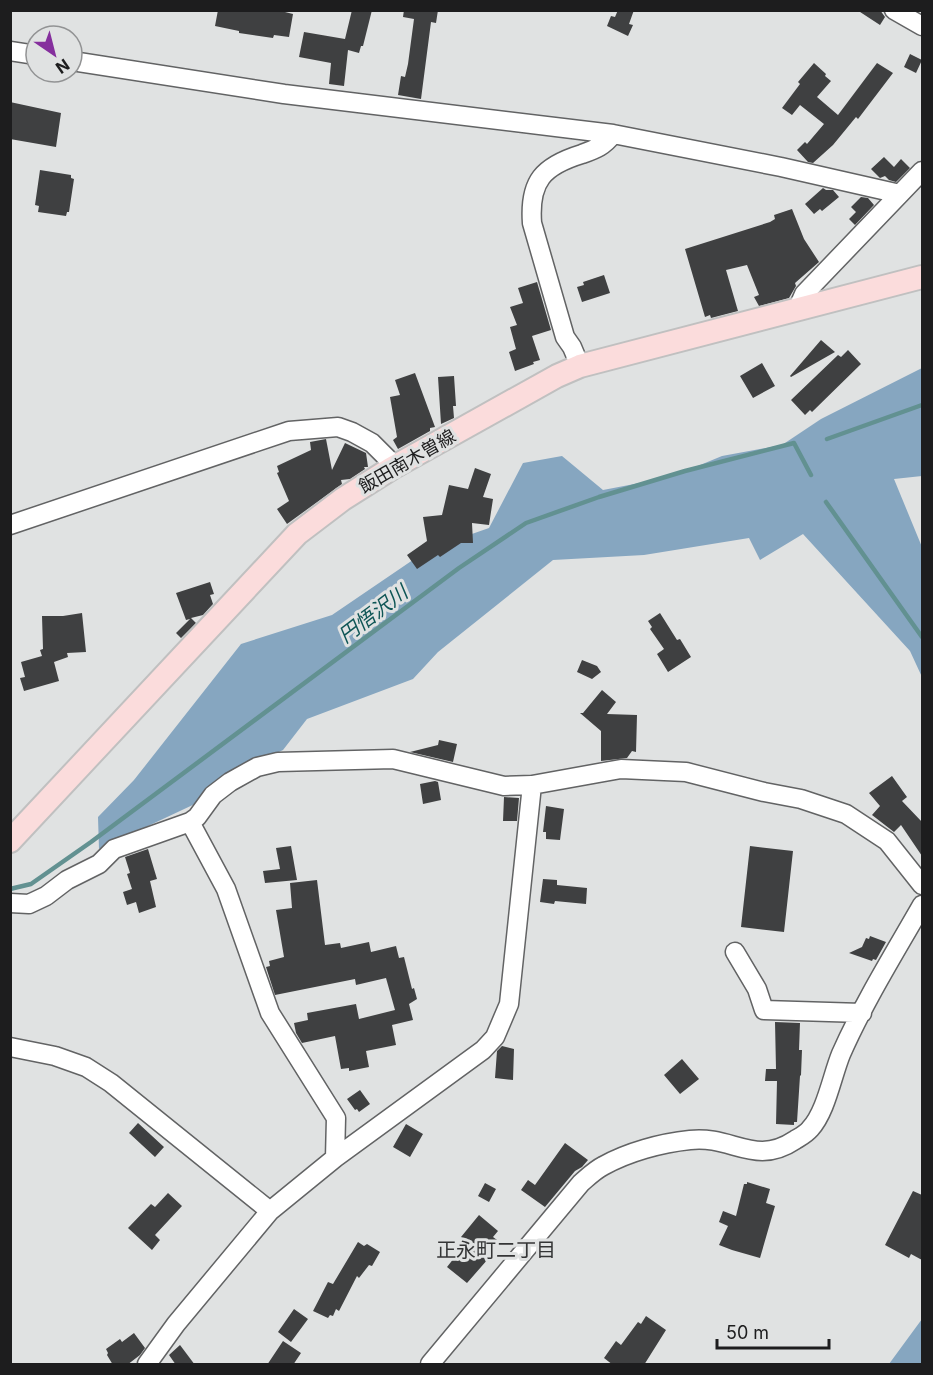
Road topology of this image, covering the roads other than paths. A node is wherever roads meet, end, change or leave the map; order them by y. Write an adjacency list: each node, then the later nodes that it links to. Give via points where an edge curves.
1 (894, 10): 2 (street)
2 (922, 26)
3 (84, 63): 4 (street, via 284,94)
4 (613, 134): 6 (street); 9 (street, via 598,149 556,163 546,171 534,189 531,204 532,223 565,337)
5 (922, 171): 6 (street)
6 (900, 194): 8 (street, via 804,294)
7 (922, 277): 8 (main road, 飯田南木曽線)
8 (797, 310): 9 (main road, 飯田南木曽線)
9 (580, 366): 10 (main road, 飯田南木曽線)
10 (392, 468): 11 (street, via 372,444 352,432 338,427 289,431); 14 (main road, 飯田南木曽線, via 297,534)
11 (10, 525)
12 (532, 785): 13 (street, via 504,786 393,759 278,762 257,767 230,782); 15 (street, via 621,769 686,772 801,799 846,814 886,841); 21 (street, via 509,1004 495,1037 483,1050)
13 (190, 822): 16 (street, via 114,849 99,864 29,904); 21 (street, via 226,889 270,1013 336,1118)
14 (10, 841)
15 (922, 885)
16 (10, 903)
17 (922, 906): 19 (street)
18 (735, 952): 19 (street, via 757,989 764,1010)
19 (862, 1013): 24 (street, via 809,1131 767,1152 691,1139 641,1150 602,1167 581,1183)
20 (10, 1047): 22 (street, via 86,1067)
21 (335, 1158): 22 (street)
22 (270, 1211): 23 (street)
23 (147, 1365)
24 (430, 1365)

